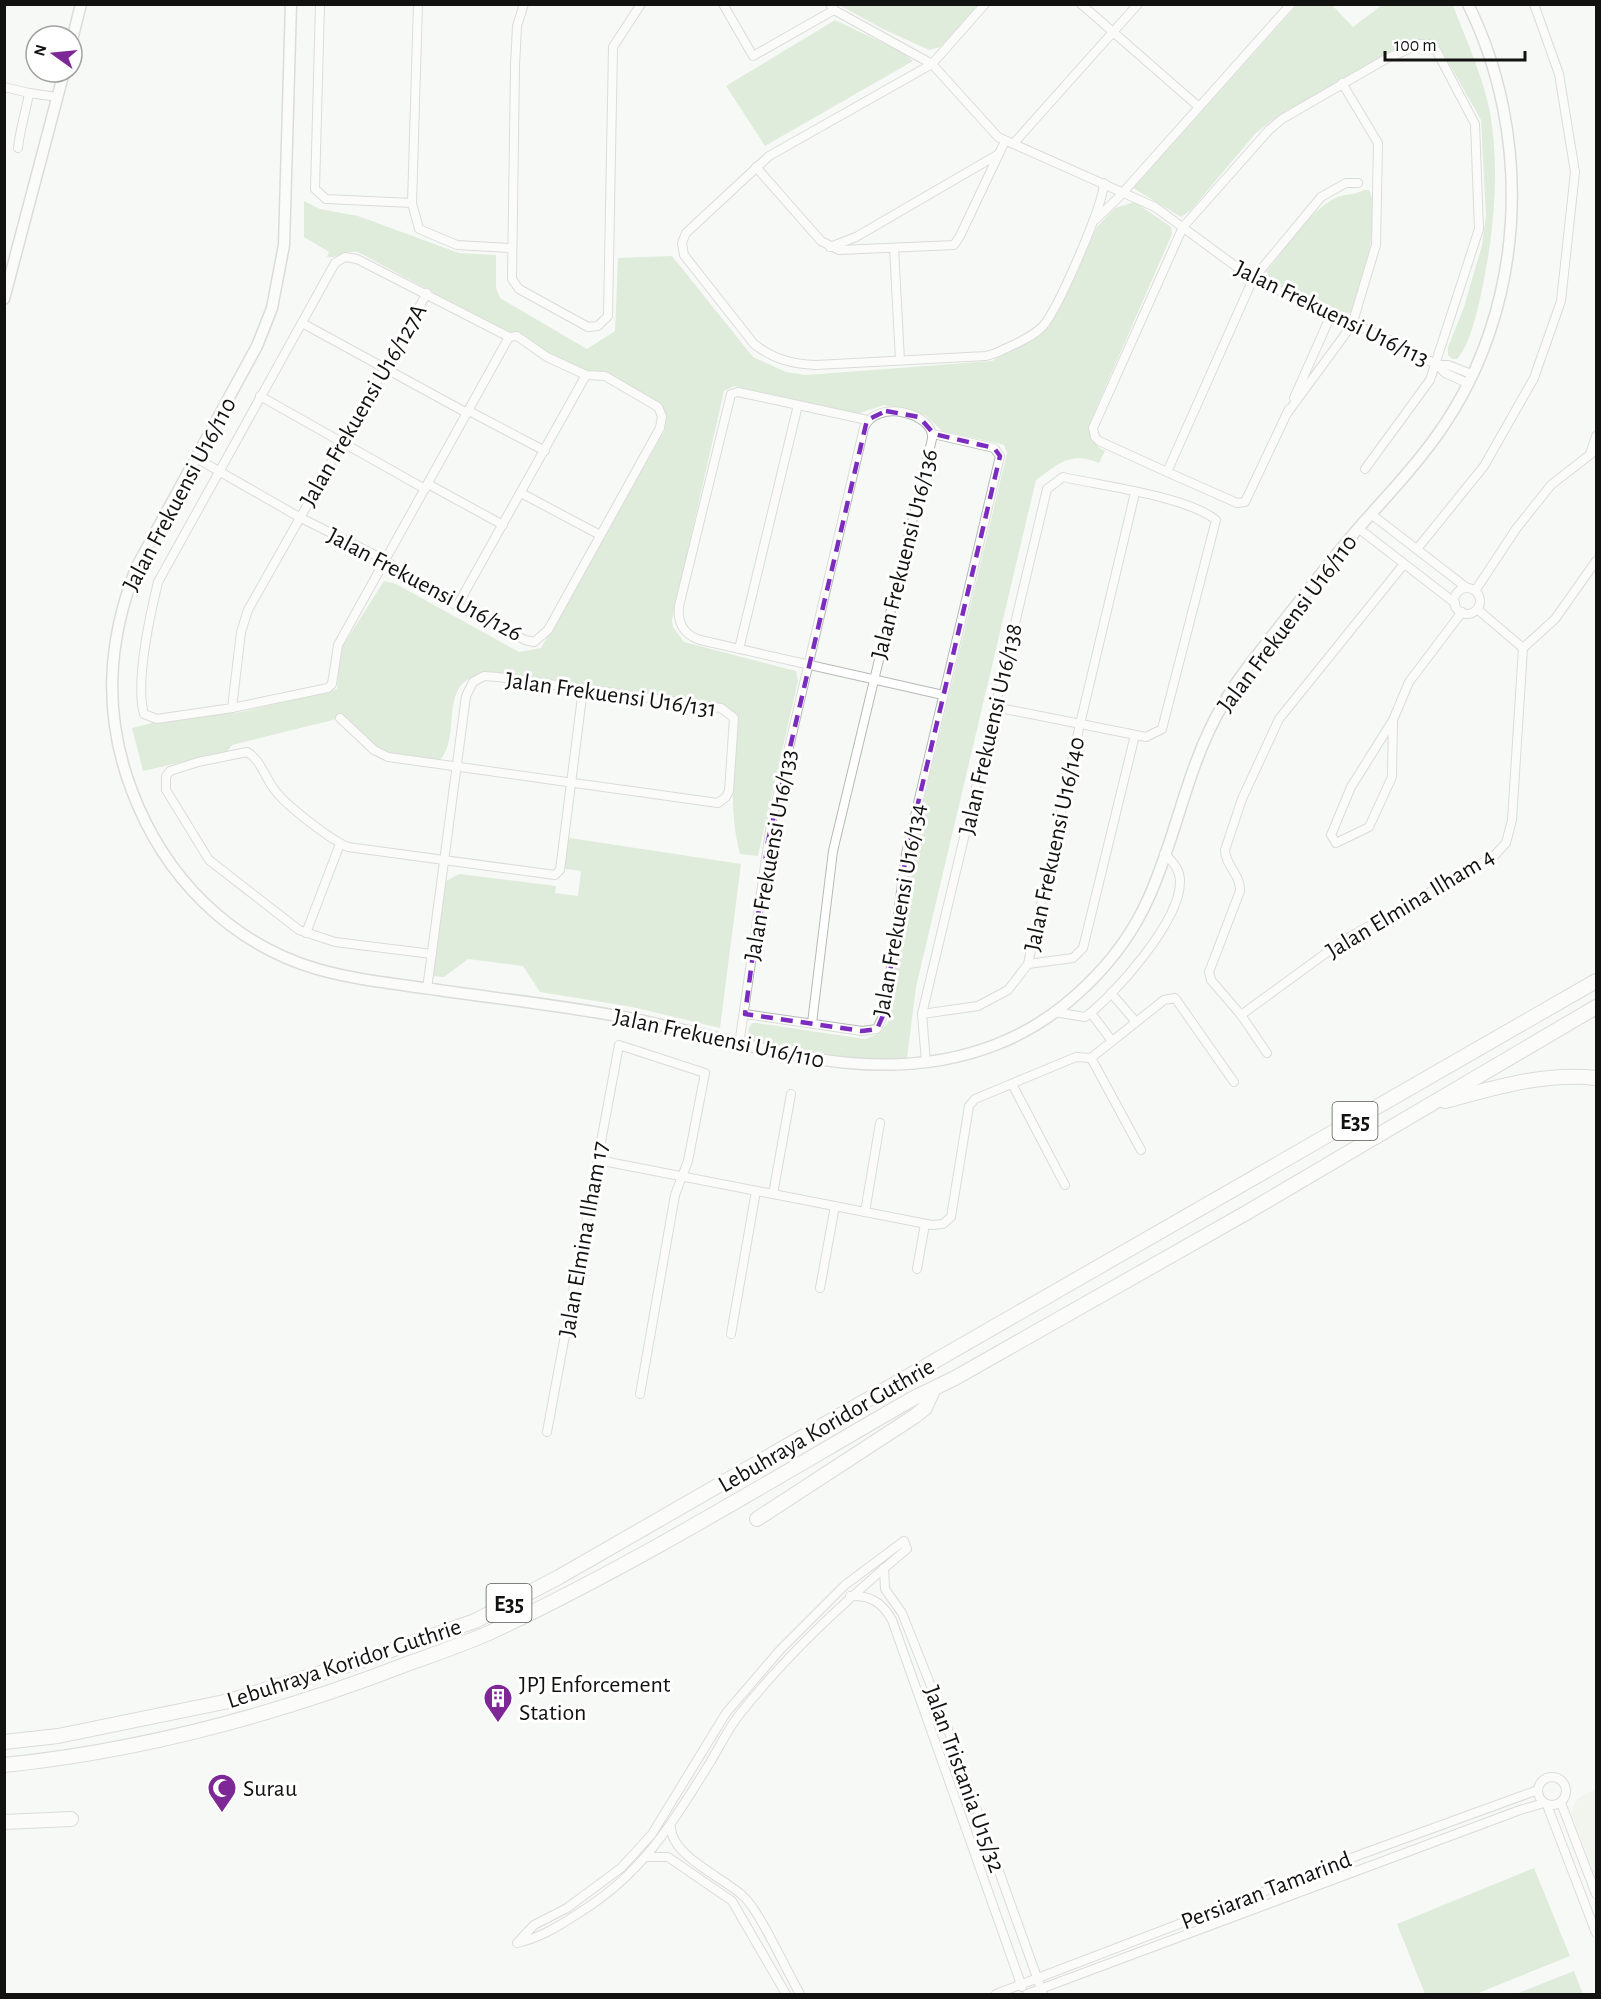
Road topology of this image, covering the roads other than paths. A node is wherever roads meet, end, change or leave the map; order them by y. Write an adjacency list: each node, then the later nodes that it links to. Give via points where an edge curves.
1 (81, 4): 15 (street)
2 (291, 4): 59 (street, Jalan Frekuensi U16/110, via 287,199 279,282 257,346)
3 (320, 4): 31 (street, via 315,189 326,199)
4 (417, 4): 31 (street)
5 (524, 4): 35 (street, via 517,26)
6 (641, 4): 35 (street, via 613,47 608,316 598,327 588,327 519,289 512,279)
7 (723, 4): 14 (street, via 749,53 759,56)
8 (985, 4): 17 (street)
9 (1081, 4): 16 (street)
10 (1138, 4): 16 (street)
11 (1291, 4): 23 (street)
12 (1468, 4): 48 (street, Jalan Frekuensi U16/110, via 1488,51 1503,106 1512,157 1513,204 1503,279 1489,331)
13 (1533, 4): 71 (street, via 1559,74 1575,172 1561,301 1534,378 1484,466)
14 (832, 8): 17 (street, Jalan Frekuensi U16/113)
15 (76, 24)
16 (1113, 32): 23 (street); 24 (street)
17 (932, 64): 24 (street, Jalan Frekuensi U16/113, via 989,129); 27 (street)
18 (1342, 83): 33 (street, via 1269,129); 42 (street, via 1378,143 1380,155 1376,245); 45 (street, via 1386,59 1429,44 1472,115 1479,229)
19 (61, 84): 22 (street)
20 (4, 87): 21 (street)
21 (29, 93): 22 (street); 25 (street)
22 (57, 97): 39 (street)
23 (1199, 107): 30 (street)
24 (1009, 142): 26 (street); 28 (street, Jalan Frekuensi U16/113)
25 (18, 148)
26 (999, 155): 34 (street, via 856,237); 36 (street, via 954,244)
27 (756, 167): 34 (street, via 820,241); 44 (street, via 686,233 682,243 684,255 766,354 804,365)
28 (1104, 183): 30 (street, Jalan Frekuensi U16/113); 32 (street)
29 (1358, 183): 37 (street, via 1346,183 1321,197)
30 (1123, 191): 32 (street); 33 (street, Jalan Frekuensi U16/113)
31 (412, 203): 35 (street, via 418,229 458,245)
32 (1095, 220): 44 (street, via 1049,318 1039,330 987,356)
33 (1183, 227): 37 (street, Jalan Frekuensi U16/113); 62 (street, via 1093,428 1099,441)
34 (830, 247): 36 (street)
35 (512, 248)
36 (894, 248): 44 (street)
37 (1253, 279): 40 (street, Jalan Frekuensi U16/113); 62 (street)
38 (427, 293): 41 (street, via 345,257 330,268); 43 (street); 46 (street, Jalan Frekuensi U16/127A)
39 (4, 299)
40 (1331, 315): 42 (street, Jalan Frekuensi U16/113); 52 (street)
41 (302, 323): 46 (street); 49 (street)
42 (1352, 325): 45 (street, Jalan Frekuensi U16/113); 52 (street)
43 (509, 337): 47 (street, via 517,336 548,357); 51 (street)
44 (900, 360)
45 (1437, 365): 48 (street, Jalan Frekuensi U16/113, via 1445,373); 60 (street)
46 (386, 368): 51 (street); 56 (street, Jalan Frekuensi U16/127A)
47 (586, 375): 57 (street); 70 (street, Jalan Frekuensi U16/126, via 605,376 658,407 662,416 660,428)
48 (1469, 379): 66 (street, Jalan Frekuensi U16/110, via 1438,434)
49 (260, 396): 56 (street); 61 (street)
50 (798, 405): 53 (street); 81 (street); 81 (street, via 738,392 730,396 678,614 682,628 693,638)
51 (468, 412): 57 (street); 63 (street)
52 (1288, 412): 62 (street, via 1248,500 1237,503)
53 (867, 420): 54 (street, Jalan Frekuensi U16/136, via 879,411 908,415 924,421); 82 (street)
54 (933, 434): 83 (street, Jalan Frekuensi U16/136); 85 (street, via 994,448 1000,456)
55 (1596, 436): 58 (street)
56 (342, 443): 63 (street); 67 (street, Jalan Frekuensi U16/127A)
57 (545, 451): 64 (street)
58 (1593, 453): 75 (street, via 1551,485)
59 (196, 458): 61 (street, Jalan Frekuensi U16/126); 102 (street, Jalan Frekuensi U16/110, via 136,568 123,600 113,646 112,697 117,743 141,815 183,882 200,901 266,948 325,971)
60 (1365, 469)
61 (219, 471): 67 (street, Jalan Frekuensi U16/126); 87 (street, via 158,582 140,696 144,714 157,719)
62 (1167, 472)
63 (426, 487): 68 (street); 72 (street)
64 (521, 493): 68 (street); 70 (street)
65 (1135, 493): 86 (street, Jalan Frekuensi U16/138, via 1063,477 1047,489); 90 (street, Jalan Frekuensi U16/140); 91 (street, Jalan Frekuensi U16/138, via 1167,500 1216,520 1161,729 1146,737)
66 (1371, 514): 69 (street, Jalan Frekuensi U16/110); 71 (street)
67 (299, 517): 72 (street, Jalan Frekuensi U16/126); 87 (street, Jalan Frekuensi U16/127A, via 248,610 241,632)
68 (503, 525): 77 (street)
69 (1358, 528): 74 (street); 95 (street, Jalan Frekuensi U16/110, via 1224,702 1199,750)
70 (600, 535): 77 (street, Jalan Frekuensi U16/126, via 548,630 538,640 525,640)
71 (1417, 549): 75 (street)
72 (385, 560): 77 (street, Jalan Frekuensi U16/126); 87 (street, via 338,645 330,687)
73 (1596, 561): 80 (street, via 1554,619)
74 (1404, 564): 76 (street); 109 (street, via 1279,719 1242,799 1224,850 1240,891 1209,972 1211,980)
75 (1471, 590): 76 (street, via 1457,594); 78 (street, via 1480,602)
76 (1455, 603): 79 (street)
77 (458, 606)
78 (1477, 609): 79 (street, via 1470,614); 80 (street)
79 (1462, 612): 89 (street, via 1409,682)
80 (1523, 648): 109 (street, Jalan Elmina Ilham 4, via 1512,820 1506,843 1493,856 1344,940)
81 (739, 649): 82 (street)
82 (807, 665): 83 (street); 107 (street, Jalan Frekuensi U16/133, via 771,824)
83 (873, 680): 85 (street); 111 (street, Jalan Frekuensi U16/136, via 833,851)
84 (583, 689): 92 (street, Jalan Frekuensi U16/131, via 489,676 473,682 466,696); 93 (street); 93 (street, Jalan Frekuensi U16/131, via 727,711 735,725 729,791 718,803)
85 (943, 695): 111 (street, Jalan Frekuensi U16/134, via 904,863 881,1023 877,1029 862,1031)
86 (995, 707): 90 (street); 108 (street, Jalan Frekuensi U16/138)
87 (232, 708)
88 (340, 718): 92 (street, via 380,754)
89 (1393, 720): 89 (street, via 1394,762 1383,797 1369,827 1336,843 1331,836 1351,787)
90 (1080, 724): 91 (street); 99 (street, Jalan Frekuensi U16/140)
91 (1135, 735): 99 (street, via 1083,948 1073,958)
92 (457, 767): 93 (street, Jalan Frekuensi U16/131); 96 (street, Jalan Frekuensi U16/131)
93 (571, 783): 96 (street, via 557,874)
94 (340, 843): 96 (street, via 355,849); 97 (street); 97 (street, via 281,797 247,752 198,762 166,776 166,790 208,860 290,925)
95 (1164, 854): 103 (street, via 1176,867 1180,882 1177,894 1160,932); 105 (street, Jalan Frekuensi U16/110, via 1148,901 1127,936 1088,983)
96 (444, 862): 98 (street, Jalan Frekuensi U16/131)
97 (306, 933): 98 (street, via 335,942)
98 (432, 954): 102 (street, Jalan Frekuensi U16/131)
99 (1028, 964): 108 (street, via 1008,990 978,1006)
100 (1596, 972): 113 (highway)
101 (1596, 981): 113 (highway, Lebuhraya Koridor Guthrie / E35)
102 (427, 988): 114 (street, Jalan Frekuensi U16/110, via 628,1018)
103 (1111, 993): 106 (street); 110 (street)
104 (1596, 1007): 122 (highway, Lebuhraya Koridor Guthrie / E35)
105 (1054, 1012): 106 (street, via 1080,1017); 117 (street, Jalan Frekuensi U16/110, via 996,1045)
106 (1091, 1013): 112 (street)
107 (745, 1014): 111 (street, Jalan Frekuensi U16/134); 114 (street, Jalan Frekuensi U16/133)
108 (922, 1014): 117 (street, Jalan Frekuensi U16/138)
109 (1241, 1015): 115 (street)
110 (1136, 1022): 112 (street); 119 (street, via 1164,1000 1175,998)
111 (812, 1023)
112 (1112, 1041): 116 (street)
113 (1489, 1044): 144 (highway, Lebuhraya Koridor Guthrie / E35, via 559,1577 475,1621 229,1701 58,1737)
114 (739, 1045): 117 (street, Jalan Frekuensi U16/110, via 853,1064)
115 (1268, 1053)
116 (1090, 1058): 120 (street, via 1076,1057); 124 (street)
117 (926, 1062)
118 (1596, 1078): 122 (highway, via 1524,1080)
119 (1234, 1082)
120 (1012, 1084): 127 (street); 132 (street, via 975,1099 969,1106 951,1217 943,1224)
121 (790, 1094): 129 (street)
122 (1429, 1105): 136 (highway, Lebuhraya Koridor Guthrie / E35)
123 (880, 1123): 131 (street)
124 (1141, 1150)
125 (597, 1160): 126 (street); 126 (street, Jalan Elmina Ilham 17, via 619,1045 705,1072); 138 (street, Jalan Elmina Ilham 17)
126 (682, 1177): 128 (street); 137 (street, via 675,1195)
127 (1065, 1185)
128 (756, 1191): 129 (street); 135 (street)
129 (773, 1194): 130 (street)
130 (835, 1206): 131 (street); 134 (street)
131 (865, 1212): 132 (street)
132 (925, 1224): 133 (street)
133 (917, 1269)
134 (820, 1288)
135 (731, 1335)
136 (933, 1390): 139 (highway, via 925,1408 915,1416); 145 (highway, Lebuhraya Koridor Guthrie / E35, via 634,1558 488,1633 365,1681 243,1720 59,1760)
137 (639, 1394)
138 (547, 1432)
139 (757, 1519)
140 (884, 1568): 141 (street); 142 (street, Jalan Tristania U15/32, via 885,1589 902,1613); 152 (street, via 907,1549 904,1541 845,1585 726,1713 652,1834 621,1868 585,1896 534,1925 517,1943 554,1930 602,1898)
141 (850, 1596): 143 (street, Jalan Tristania U15/32, via 866,1596 885,1609); 151 (street, via 787,1658 737,1718)
142 (931, 1687): 143 (street); 155 (street, Jalan Tristania U15/32)
143 (918, 1693): 156 (street, Jalan Tristania U15/32)
144 (4, 1742)
145 (4, 1765)
146 (1538, 1790): 147 (street, via 1546,1779 1560,1779 1567,1791); 148 (street); 155 (street, Persiaran Tamarind)
147 (1561, 1803): 148 (street); 153 (street)
148 (1546, 1804): 154 (street); 157 (street, Persiaran Tamarind, via 1520,1810)
149 (71, 1819): 150 (highway)
150 (4, 1822)
151 (670, 1826): 152 (street); 159 (street, via 671,1836 684,1852 748,1900)
152 (647, 1857): 158 (street, via 668,1857 732,1900)
153 (1596, 1894)
154 (1596, 1934)
155 (1036, 1978): 156 (street, Persiaran Tamarind); 157 (street, Jalan Tristania U15/32)
156 (1021, 1985): 160 (street, Persiaran Tamarind); 161 (street, Jalan Tristania U15/32)
157 (1042, 1992): 161 (street, Persiaran Tamarind)
158 (786, 1995)
159 (800, 1995)
160 (996, 1995)
161 (1026, 1995)

